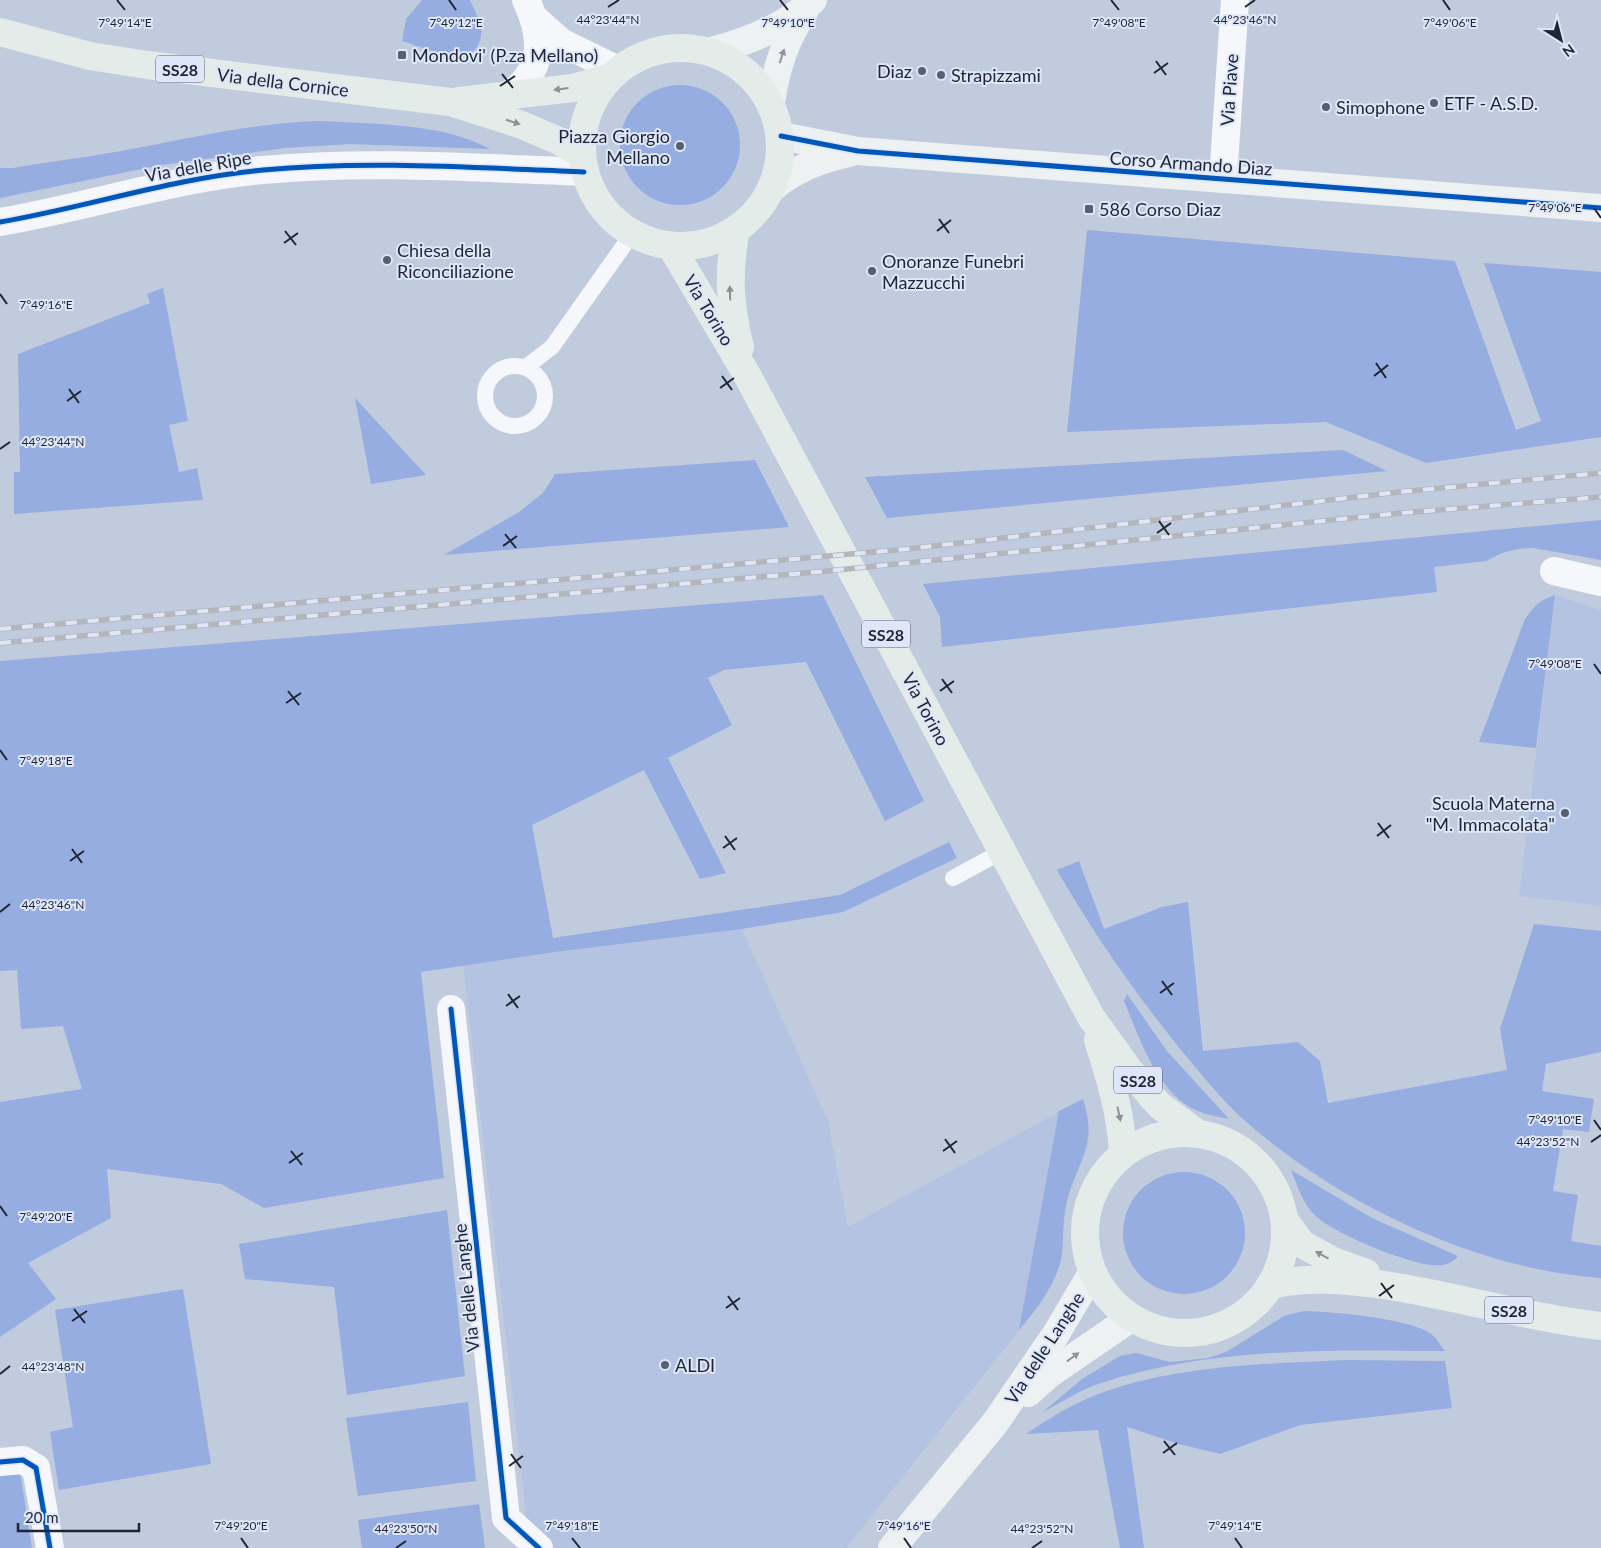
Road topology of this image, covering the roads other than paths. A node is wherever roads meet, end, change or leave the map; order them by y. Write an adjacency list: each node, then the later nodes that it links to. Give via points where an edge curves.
1 (1235, 0): 13 (street, Via Piave)
2 (810, 2): 5 (street, via 757,36); 9 (street, one-way to 2, via 775,76 790,32)
3 (530, 9): 6 (street, via 561,42); 7 (street, via 538,38 535,66 518,88)
4 (0, 32): 8 (main road, Via della Cornice / SS28, via 90,56 147,65)
5 (711, 51): 6 (main road, via 685,47 658,50 636,58); 9 (main road, via 736,63 756,81)
6 (613, 74): 7 (main road, Via della Cornice / SS28, one-way to 7, via 573,88); 12 (main road, via 592,101 586,118)
7 (507, 96): 8 (main road, Via della Cornice / SS28)
8 (450, 102): 12 (main road, Via della Cornice / SS28, one-way to 12, via 522,125 559,141)
9 (771, 104): 10 (main road)
10 (780, 136): 11 (street, Corso Armando Diaz); 14 (main road, via 780,163)
11 (858, 151): 13 (street, Corso Armando Diaz); 14 (street, Corso Armando Diaz, via 816,161 783,179)
12 (583, 163): 16 (street, Via delle Ripe, via 262,170 171,184); 18 (main road, via 602,208)
13 (1223, 179): 15 (street, Corso Armando Diaz)
14 (772, 189): 17 (main road, via 750,219)
15 (1601, 208)
16 (0, 222)
17 (736, 229): 19 (main road, via 705,244); 22 (main road, Via Torino / SS28, one-way to 17, via 730,296 730,261)
18 (632, 234): 19 (main road); 20 (lane)
19 (671, 246): 22 (main road, Via Torino / SS28)
20 (552, 347): 21 (lane); 23 (lane)
21 (526, 367): 23 (lane); 23 (lane, via 500,369 486,385 485,401 495,420 520,427 530,423 544,407 546,397)
22 (747, 375): 26 (main road, Via Torino / SS28)
23 (542, 381)
24 (1554, 571): 25 (street)
25 (1601, 582)
26 (1003, 852): 27 (lane); 29 (main road, Via Torino / SS28)
27 (953, 878)
28 (451, 1009): 41 (street, Via delle Langhe, via 506,1513 510,1524)
29 (1091, 1017): 30 (main road, Via Torino / SS28, via 1159,1105); 31 (main road, Via Torino / SS28, one-way to 31, via 1113,1087 1122,1127)
30 (1197, 1133): 31 (main road, Via Torino, via 1170,1133 1145,1140); 32 (main road, Via Torino, via 1229,1142 1256,1162 1276,1189)
31 (1123, 1153): 33 (main road, Via Torino, via 1104,1172 1089,1204 1085,1248)
32 (1285, 1222): 34 (main road, Via Torino, via 1283,1254); 35 (main road, Via Torino / SS28, one-way to 32, via 1333,1260 1302,1244)
33 (1092, 1273): 36 (main road, Via Torino, via 1108,1298); 38 (street, Via delle Langhe, via 1056,1334)
34 (1270, 1285): 35 (main road, Via Torino / SS28, via 1291,1280 1344,1280); 36 (main road, Via Torino, via 1250,1309 1222,1326 1192,1333 1159,1330)
35 (1417, 1290): 37 (main road, Via Torino / SS28, via 1521,1313)
36 (1131, 1318): 38 (street, Via delle Langhe, one-way to 36, via 1048,1375)
37 (1601, 1326)
38 (995, 1423): 42 (street, Via delle Langhe)
39 (0, 1462): 40 (street, via 23,1460 36,1468)
40 (50, 1548)
41 (539, 1548)
42 (892, 1548)

